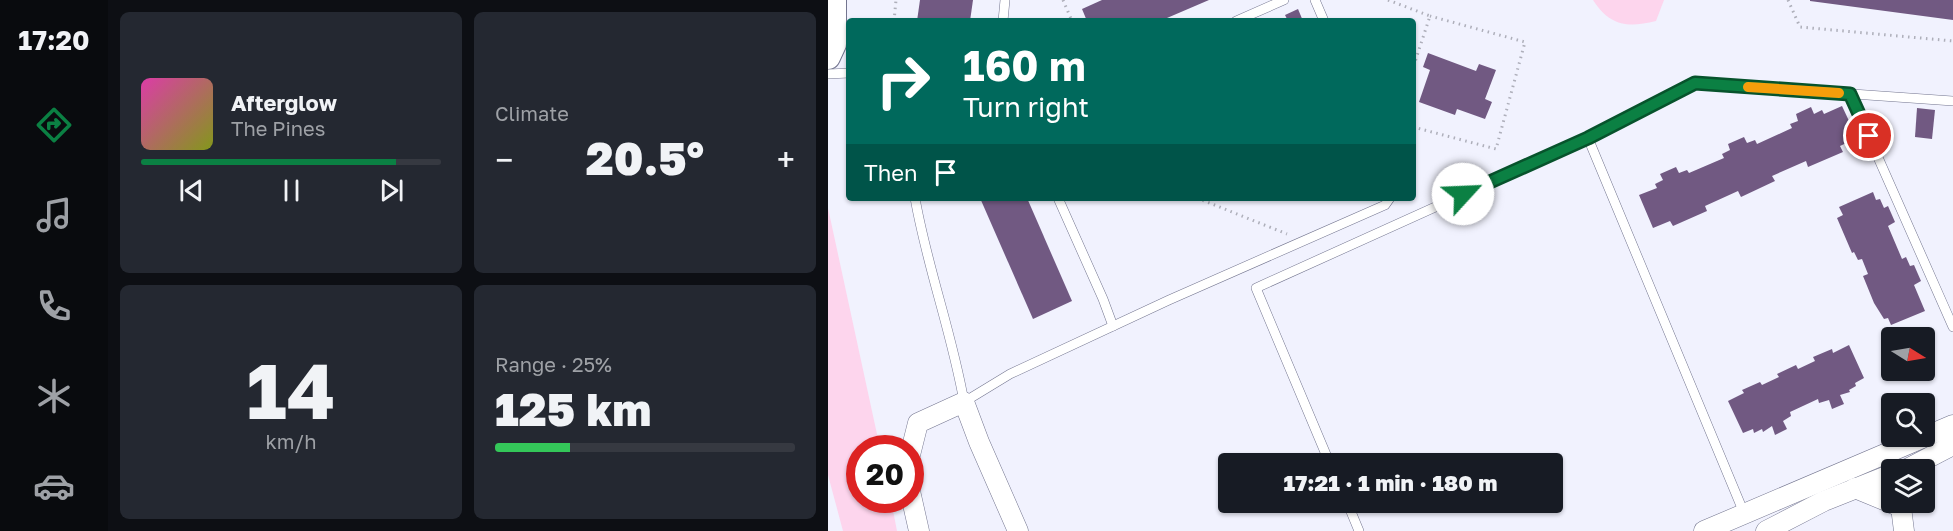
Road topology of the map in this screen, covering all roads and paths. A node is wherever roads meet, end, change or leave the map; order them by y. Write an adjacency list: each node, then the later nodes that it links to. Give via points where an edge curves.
1 (834, 0): 16 (street, via 834,44)
2 (896, 0): 10 (path)
3 (1005, 0): 11 (lane)
4 (1063, 0): 12 (path)
5 (1284, 0): 13 (lane)
6 (1315, 0): 14 (lane)
7 (1388, 0): 9 (path)
8 (1788, 0): 15 (path, via 1800,27)
9 (1430, 16): 17 (path); 22 (path, via 1525,42 1496,149)
10 (894, 18)
11 (1003, 18)
12 (1071, 18)
13 (1243, 18)
14 (1323, 18)
15 (1953, 40)
16 (828, 57)
17 (1416, 59)
18 (846, 73): 19 (lane)
19 (828, 74)
20 (1850, 94): 21 (lane); 23 (lane, via 1695,83); 32 (lane)
21 (1953, 101)
22 (1416, 128)
23 (1588, 138): 37 (lane, via 1256,288); 43 (lane)
24 (916, 201): 33 (lane)
25 (1059, 201): 31 (lane)
26 (1204, 201): 29 (path)
27 (1212, 201): 29 (path)
28 (1388, 201): 30 (lane)
29 (1214, 205): 30 (path)
30 (1304, 240): 31 (lane)
31 (1113, 326): 33 (lane, via 1010,374)
32 (1953, 327)
33 (964, 402): 35 (street, via 918,423); 45 (street)
34 (1953, 425): 43 (street)
35 (915, 435)
36 (1953, 445): 38 (street)
37 (1325, 453)
38 (1924, 459)
39 (1881, 478): 40 (street)
40 (1855, 488): 48 (street); 49 (street, via 1901,507)
41 (915, 513): 44 (street)
42 (1352, 513): 46 (lane)
43 (1744, 513): 47 (street)
44 (919, 531)
45 (1018, 531)
46 (1359, 531)
47 (1704, 531)
48 (1766, 531)
49 (1904, 531)

